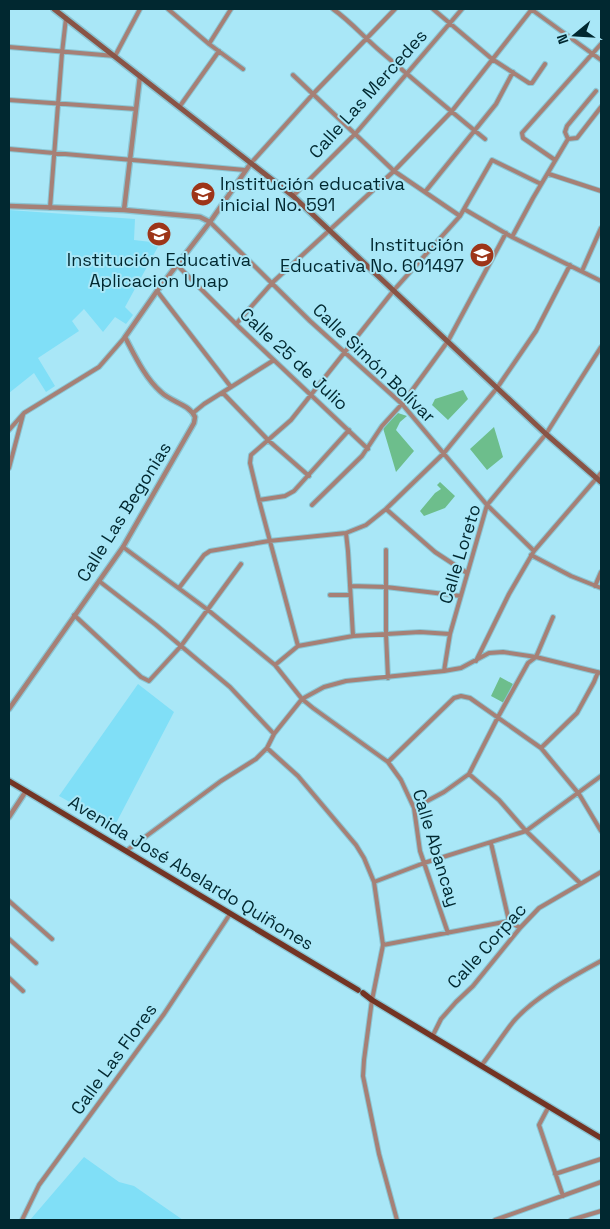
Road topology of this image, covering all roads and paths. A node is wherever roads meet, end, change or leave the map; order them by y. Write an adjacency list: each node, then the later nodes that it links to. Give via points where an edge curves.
1 (54, 9): 10 (main road)
2 (140, 9): 19 (street)
3 (168, 9): 13 (street)
4 (231, 9): 13 (street)
5 (333, 9): 12 (street)
6 (395, 9): 12 (street)
7 (433, 9): 11 (street)
8 (462, 9): 11 (street, Calle Las Mercedes)
9 (532, 9): 18 (street); 20 (street)
10 (66, 18): 17 (street); 19 (main road)
11 (449, 22): 20 (street); 25 (street, Calle Las Mercedes)
12 (366, 39): 25 (street); 29 (street)
13 (209, 44): 16 (street)
14 (601, 44): 18 (street)
15 (9, 47): 17 (street)
16 (219, 51): 23 (street); 32 (street)
17 (62, 53): 19 (street); 31 (street)
18 (593, 54): 21 (street); 43 (street, via 522,136)
19 (115, 56): 27 (main road)
20 (492, 59): 24 (street); 35 (street)
21 (601, 60)
22 (544, 64): 24 (street, via 532,83)
23 (243, 69)
24 (513, 72): 36 (street, via 496,104)
25 (406, 74): 35 (street); 37 (street, Calle Las Mercedes)
26 (293, 75): 29 (street)
27 (140, 76): 32 (main road); 34 (street)
28 (596, 91): 39 (street, via 567,126)
29 (314, 93): 37 (street); 44 (street)
30 (9, 100): 31 (street)
31 (58, 103): 34 (street); 41 (street)
32 (180, 106): 44 (main road)
33 (601, 106): 39 (street, via 577,138)
34 (136, 108): 42 (street)
35 (452, 111): 36 (street); 46 (street)
36 (474, 130): 38 (street); 50 (street)
37 (356, 133): 46 (street); 51 (street, Calle Las Mercedes)
38 (485, 139)
39 (568, 139): 43 (street)
40 (9, 149): 41 (street)
41 (55, 152): 42 (street); 53 (street)
42 (130, 159): 45 (street); 55 (street)
43 (555, 160): 47 (street)
44 (251, 163): 45 (street); 51 (main road)
45 (246, 170): 57 (street)
46 (394, 171): 50 (street); 59 (street)
47 (549, 174): 48 (street); 49 (street)
48 (541, 184): 54 (street, via 492,160); 61 (street)
49 (601, 190)
50 (425, 192): 56 (street)
51 (293, 196): 59 (main road)
52 (9, 206): 53 (street)
53 (50, 208): 55 (street)
54 (464, 209): 56 (street); 60 (street)
55 (124, 210): 57 (street, via 200,217)
56 (460, 216): 67 (street)
57 (210, 222): 62 (street); 66 (street, Calle Simón Bolívar)
58 (601, 228): 64 (street)
59 (329, 229): 66 (street); 67 (main road)
60 (506, 234): 61 (street); 71 (street)
61 (512, 237): 63 (street)
62 (177, 265): 68 (street); 69 (street, Calle 25 de Julio)
63 (570, 265): 64 (street); 76 (street, via 536,331)
64 (582, 271): 65 (street)
65 (601, 281)
66 (273, 282): 69 (street); 73 (street, Calle Simón Bolívar)
67 (394, 290): 71 (main road); 73 (street)
68 (157, 291): 70 (street); 75 (street)
69 (236, 324): 74 (street, Calle 25 de Julio)
70 (125, 337): 80 (street, via 99,367); 81 (street, via 153,384 162,394)
71 (448, 340): 76 (main road); 79 (street)
72 (601, 347): 84 (street, Calle Loreto)
73 (346, 353): 78 (street); 79 (street, Calle Simón Bolívar)
74 (274, 360): 75 (street); 78 (street, Calle 25 de Julio)
75 (232, 387): 77 (street)
76 (497, 388): 84 (main road); 87 (street)
77 (223, 393): 81 (street); 85 (street)
78 (312, 395): 83 (street, Calle 25 de Julio); 85 (street)
79 (402, 404): 86 (street); 87 (street, Calle Simón Bolívar)
80 (24, 413): 82 (street); 88 (street)
81 (193, 414): 98 (street, Calle Las Begonias, via 195,420 186,440)
82 (9, 430)
83 (349, 430): 86 (street, Calle 25 de Julio); 90 (street)
84 (546, 434): 91 (main road); 94 (street, Calle Loreto)
85 (269, 441): 90 (street); 92 (street, via 250,458)
86 (368, 448): 93 (street)
87 (444, 453): 94 (street, Calle Simón Bolívar); 95 (street)
88 (9, 468)
89 (601, 473): 91 (street)
90 (308, 476): 92 (street, via 285,496)
91 (599, 480): 100 (street)
92 (259, 500): 97 (street)
93 (312, 505)
94 (487, 505): 100 (street, Calle Simón Bolívar); 103 (street, Calle Loreto)
95 (386, 509): 96 (street, via 366,525); 103 (street, via 435,552)
96 (346, 533): 97 (street); 105 (street)
97 (269, 541): 108 (street, via 207,552); 120 (street)
98 (123, 546): 104 (street, Calle Las Begonias); 108 (street, Calle Abancay)
99 (386, 550): 107 (street)
100 (533, 553): 106 (street, Calle Simón Bolívar); 122 (street)
101 (241, 564): 113 (street)
102 (601, 572): 106 (street)
103 (467, 573): 112 (street, Calle Loreto)
104 (99, 581): 114 (street, Calle Las Begonias); 119 (street)
105 (350, 586): 107 (street); 110 (street)
106 (595, 586): 109 (street, Calle Simón Bolívar)
107 (386, 587): 112 (street); 116 (street)
108 (179, 588): 113 (street, Calle Abancay)
109 (601, 588)
110 (350, 595): 111 (street); 118 (street)
111 (330, 596)
112 (461, 596): 117 (street, Calle Loreto)
113 (208, 610): 119 (street); 123 (street, Calle Abancay)
114 (74, 616): 119 (street, via 146,681); 128 (street, Calle Las Begonias)
115 (553, 617): 121 (street)
116 (386, 634): 117 (street); 118 (street); 126 (street)
117 (450, 634): 124 (street, Calle Loreto)
118 (353, 636): 120 (street)
119 (181, 646): 130 (street, via 230,687)
120 (298, 646): 123 (street)
121 (536, 657): 122 (street, via 503,652 489,653); 125 (street); 129 (street, via 528,663)
122 (476, 661): 124 (street)
123 (275, 665): 127 (street, Calle Abancay)
124 (444, 671): 126 (street)
125 (600, 673): 132 (street, via 577,713)
126 (388, 678): 127 (street, via 346,681 324,687)
127 (302, 699): 130 (street); 133 (street, Calle Abancay)
128 (9, 709)
129 (498, 717): 132 (street); 133 (street, via 470,698 454,698); 134 (street)
130 (274, 734): 131 (street)
131 (267, 748): 144 (street); 147 (street, via 298,776 356,845)
132 (541, 748): 138 (street)
133 (388, 762): 139 (street, Calle Abancay)
134 (469, 774): 139 (street); 142 (street, via 499,800)
135 (601, 776): 138 (street)
136 (9, 781): 137 (main road, Avenida José Abelardo Quiñones)
137 (26, 791): 140 (street); 144 (main road, Avenida José Abelardo Quiñones)
138 (579, 794): 141 (street); 142 (street)
139 (414, 808): 145 (street, Calle Abancay)
140 (9, 817)
141 (601, 830)
142 (526, 831): 143 (street); 148 (street)
143 (491, 843): 145 (street); 151 (street)
144 (126, 851): 150 (main road, Avenida José Abelardo Quiñones)
145 (424, 863): 147 (street); 153 (street, Calle Abancay)
146 (601, 872): 148 (street, Calle Corpac)
147 (374, 882): 156 (street)
148 (580, 883): 152 (street, Calle Corpac, via 539,908)
149 (9, 901): 155 (street)
150 (230, 914): 161 (main road, Avenida José Abelardo Quiñones); 171 (street, Calle Las Flores, via 164,1014 39,1185)
151 (509, 921): 152 (street); 153 (street)
152 (520, 928): 162 (street, Calle Corpac, via 473,986 441,1019)
153 (448, 933): 156 (street)
154 (9, 939): 158 (street)
155 (52, 939)
156 (383, 945): 161 (street)
157 (601, 961): 163 (street, via 526,1010)
158 (36, 963)
159 (9, 978): 160 (street)
160 (23, 991)
161 (372, 1000): 162 (main road, Avenida José Abelardo Quiñones); 172 (street, via 363,1076)
162 (432, 1037): 163 (main road, Avenida José Abelardo Quiñones)
163 (481, 1066): 164 (main road, Avenida José Abelardo Quiñones)
164 (549, 1106): 165 (main road, Avenida José Abelardo Quiñones); 167 (street, via 540,1126)
165 (601, 1138)
166 (601, 1158): 167 (street)
167 (555, 1174): 169 (street)
168 (601, 1182): 169 (street)
169 (563, 1196): 173 (street)
170 (601, 1211): 174 (street)
171 (22, 1220)
172 (397, 1220)
173 (495, 1220)
174 (571, 1220)

